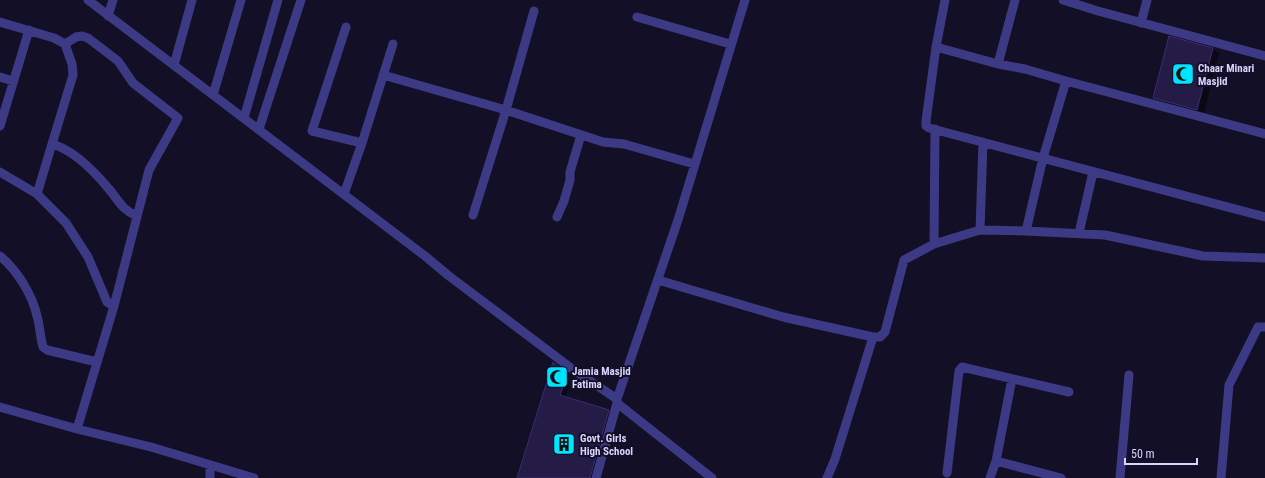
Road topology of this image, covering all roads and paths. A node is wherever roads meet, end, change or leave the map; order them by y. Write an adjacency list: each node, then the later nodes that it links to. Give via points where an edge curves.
1 (88, 0): 13 (street)
2 (113, 0): 13 (street)
3 (192, 0): 25 (street)
4 (241, 0): 30 (street)
5 (278, 0): 32 (street)
6 (301, 0): 34 (street)
7 (745, 0): 21 (street)
8 (945, 0): 22 (street)
9 (1015, 0): 24 (street)
10 (1063, 0): 16 (street)
11 (1147, 0): 16 (street)
12 (534, 11): 31 (street)
13 (108, 16): 25 (street)
14 (637, 16): 21 (street)
15 (0, 22): 18 (street)
16 (1141, 23): 23 (street)
17 (346, 27): 39 (street, via 312,131)
18 (29, 30): 19 (street); 28 (street)
19 (65, 44): 40 (street, via 73,75); 48 (street, via 82,36 88,38 118,61 133,84 178,118 149,170)
20 (393, 44): 26 (street)
21 (730, 44): 42 (street)
22 (936, 47): 24 (street); 35 (street, via 926,121 926,126)
23 (1265, 56)
24 (998, 64): 29 (street)
25 (174, 65): 30 (street)
26 (383, 75): 31 (street); 39 (street)
27 (0, 77): 28 (street)
28 (13, 81): 33 (street)
29 (1066, 82): 36 (street); 41 (street)
30 (213, 95): 32 (street)
31 (506, 110): 37 (street); 47 (street)
32 (244, 118): 34 (street)
33 (0, 126)
34 (259, 129): 46 (street)
35 (935, 129): 38 (street); 54 (street)
36 (1265, 134)
37 (581, 135): 42 (street); 49 (street, via 564,201)
38 (983, 142): 41 (street); 51 (street)
39 (362, 143): 46 (street)
40 (52, 144): 45 (street); 48 (street, via 62,146 78,158 99,177 127,212)
41 (1043, 158): 44 (street); 52 (street)
42 (694, 164): 57 (street)
43 (0, 172): 45 (street)
44 (1093, 172): 50 (street); 53 (street)
45 (37, 194): 58 (street, via 66,223 88,257 107,302)
46 (344, 194): 65 (street)
47 (473, 215)
48 (137, 216): 58 (street)
49 (557, 216)
50 (1265, 217)
51 (980, 230): 52 (street); 54 (street)
52 (1026, 231): 53 (street)
53 (1080, 233): 56 (street, via 1105,235 1203,256)
54 (934, 244): 60 (street, via 904,260 885,332 880,337)
55 (0, 256): 61 (street, via 11,265 28,294 37,315 43,347)
56 (1265, 258)
57 (658, 280): 60 (street, via 783,316); 65 (street)
58 (114, 306): 61 (street)
59 (1265, 327): 79 (street, via 1258,327 1229,385)
60 (874, 337): 75 (street)
61 (97, 362): 67 (street)
62 (1129, 375): 78 (street)
63 (1012, 379): 64 (street); 68 (street); 70 (street, via 962,367 959,371)
64 (1069, 392)
65 (617, 401): 73 (street); 74 (street)
66 (0, 407): 67 (street)
67 (76, 429): 69 (street, via 151,447)
68 (996, 461): 76 (street); 77 (street)
69 (210, 465): 71 (street); 72 (street)
70 (947, 473)
71 (210, 478)
72 (254, 478)
73 (596, 478)
74 (712, 478)
75 (827, 478)
76 (990, 478)
77 (1061, 478)
78 (1120, 478)
79 (1221, 478)

